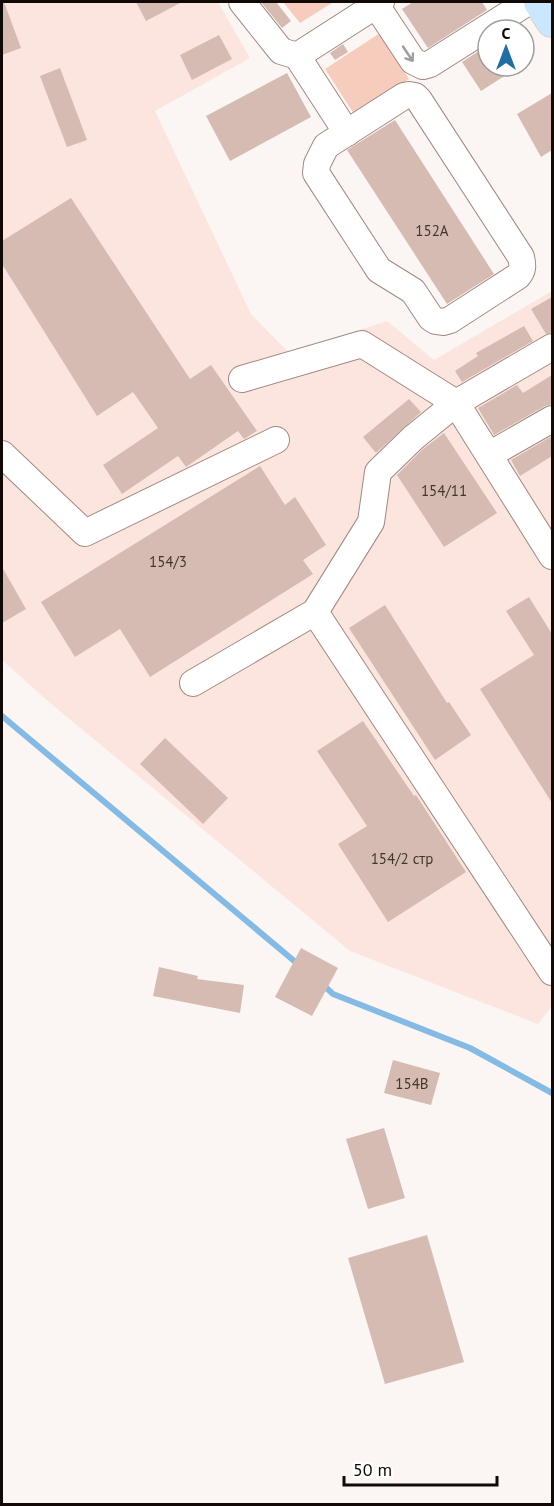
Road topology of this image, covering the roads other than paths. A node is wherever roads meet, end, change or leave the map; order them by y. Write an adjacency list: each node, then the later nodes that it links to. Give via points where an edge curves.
1 (242, 2): 7 (lane, via 281,51)
2 (528, 2): 4 (lane, one-way to 2, via 413,61 423,66)
3 (540, 2): 5 (main road)
4 (372, 4): 7 (lane)
5 (552, 21)
6 (284, 26): 7 (lane)
7 (301, 53): 8 (lane)
8 (347, 133): 8 (lane, via 326,146 316,173 379,270 413,291 431,318 450,320 518,276 522,271 521,257 415,96 404,96)
9 (552, 347): 11 (lane)
10 (242, 380): 11 (lane, via 362,344)
11 (456, 403): 15 (lane); 17 (lane, via 378,472 371,522)
12 (552, 419): 15 (lane)
13 (276, 440): 14 (lane, via 86,533)
14 (2, 454)
15 (489, 455): 16 (lane)
16 (552, 556)
17 (315, 612): 18 (lane); 19 (lane)
18 (193, 683)
19 (552, 972)

